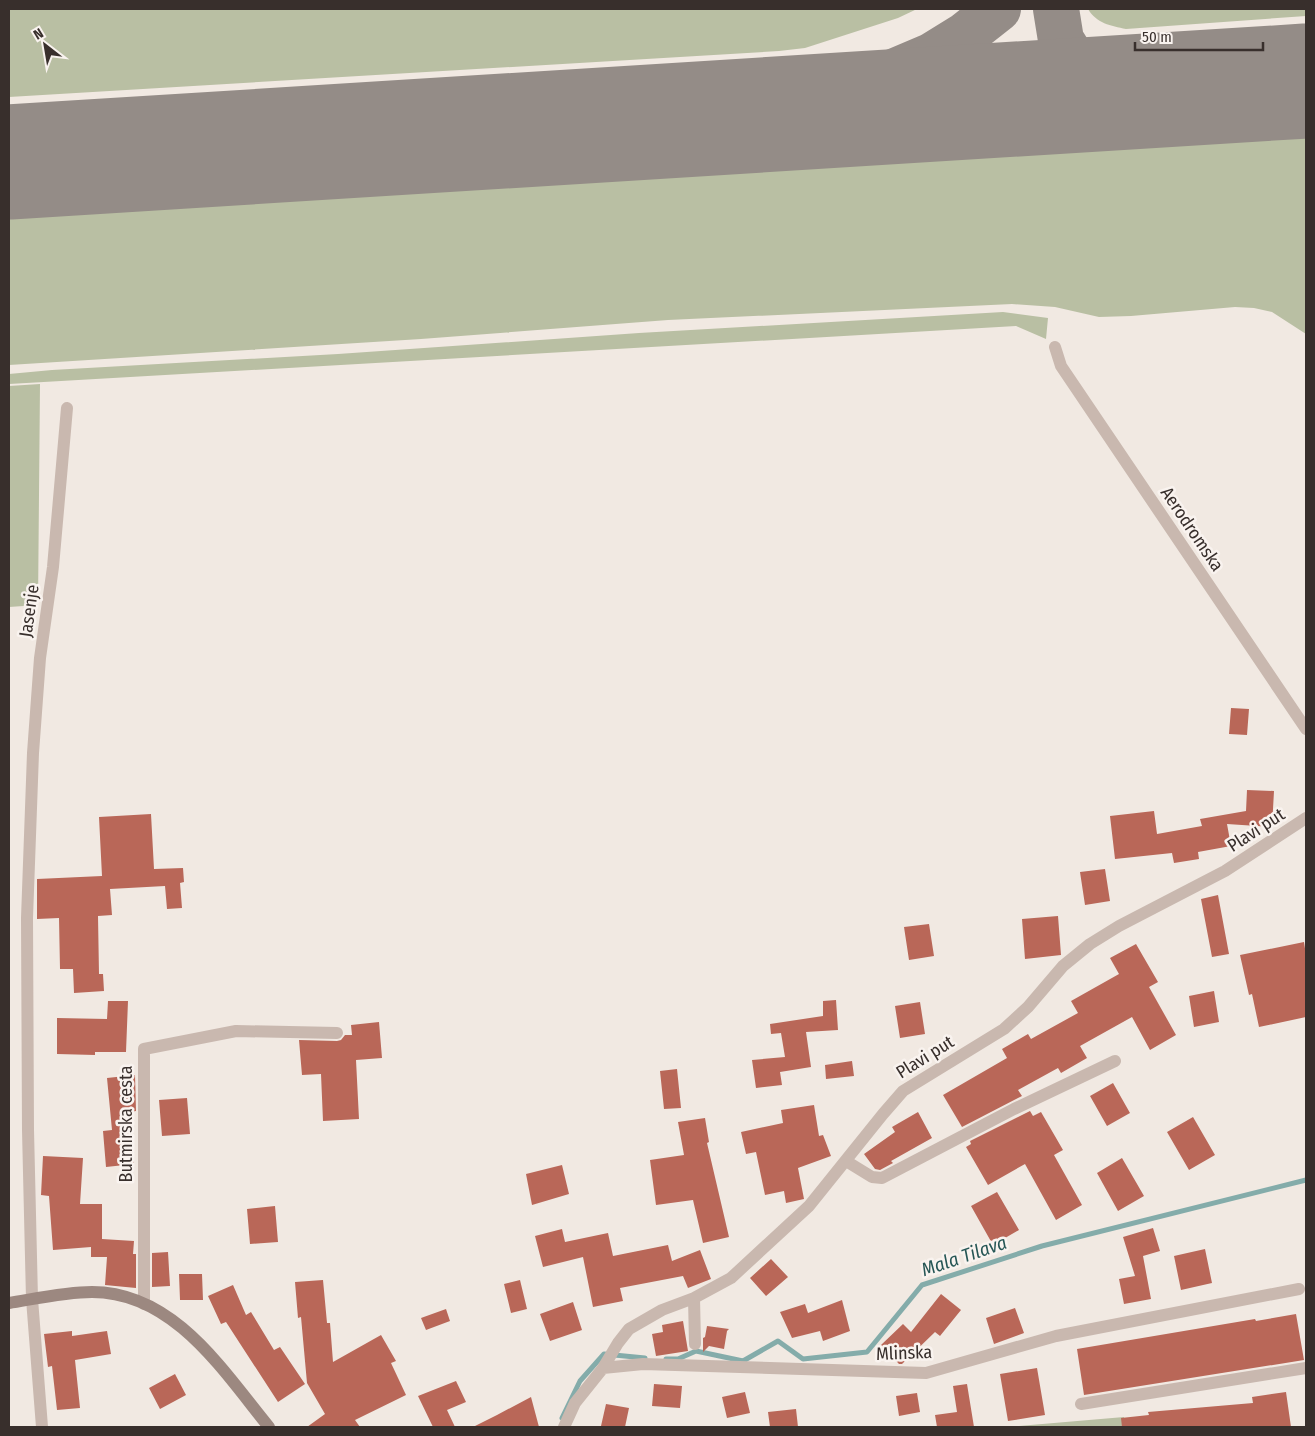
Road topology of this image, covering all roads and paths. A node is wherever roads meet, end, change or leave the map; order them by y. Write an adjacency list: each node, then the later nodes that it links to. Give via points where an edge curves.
1 (1055, 347): 3 (street, Aerodromska, via 1061,366)
2 (67, 408): 10 (street, Jasenje, via 33,752 27,918)
3 (1306, 729)
4 (1306, 818): 7 (street, Plavi put, via 1225,871 1090,944 1063,966 1004,1029 903,1091)
5 (337, 1033): 12 (street, Butmirska cesta, via 236,1031 144,1049)
6 (1115, 1061): 7 (street, via 882,1178 872,1177)
7 (846, 1161): 9 (street, Plavi put, via 809,1206 731,1278)
8 (1298, 1289): 14 (street, Mlinska, via 1056,1336 926,1373)
9 (694, 1298): 13 (street); 14 (street, Plavi put, via 662,1310 629,1329)
10 (32, 1299): 11 (street); 12 (street, via 92,1292); 17 (street, Jasenje)
11 (9, 1303)
12 (144, 1304): 18 (street, via 176,1322 197,1339)
13 (696, 1344)
14 (606, 1363): 19 (street, via 575,1403)
15 (1306, 1368): 16 (street)
16 (1081, 1404)
17 (42, 1427)
18 (269, 1427)
19 (564, 1427)

